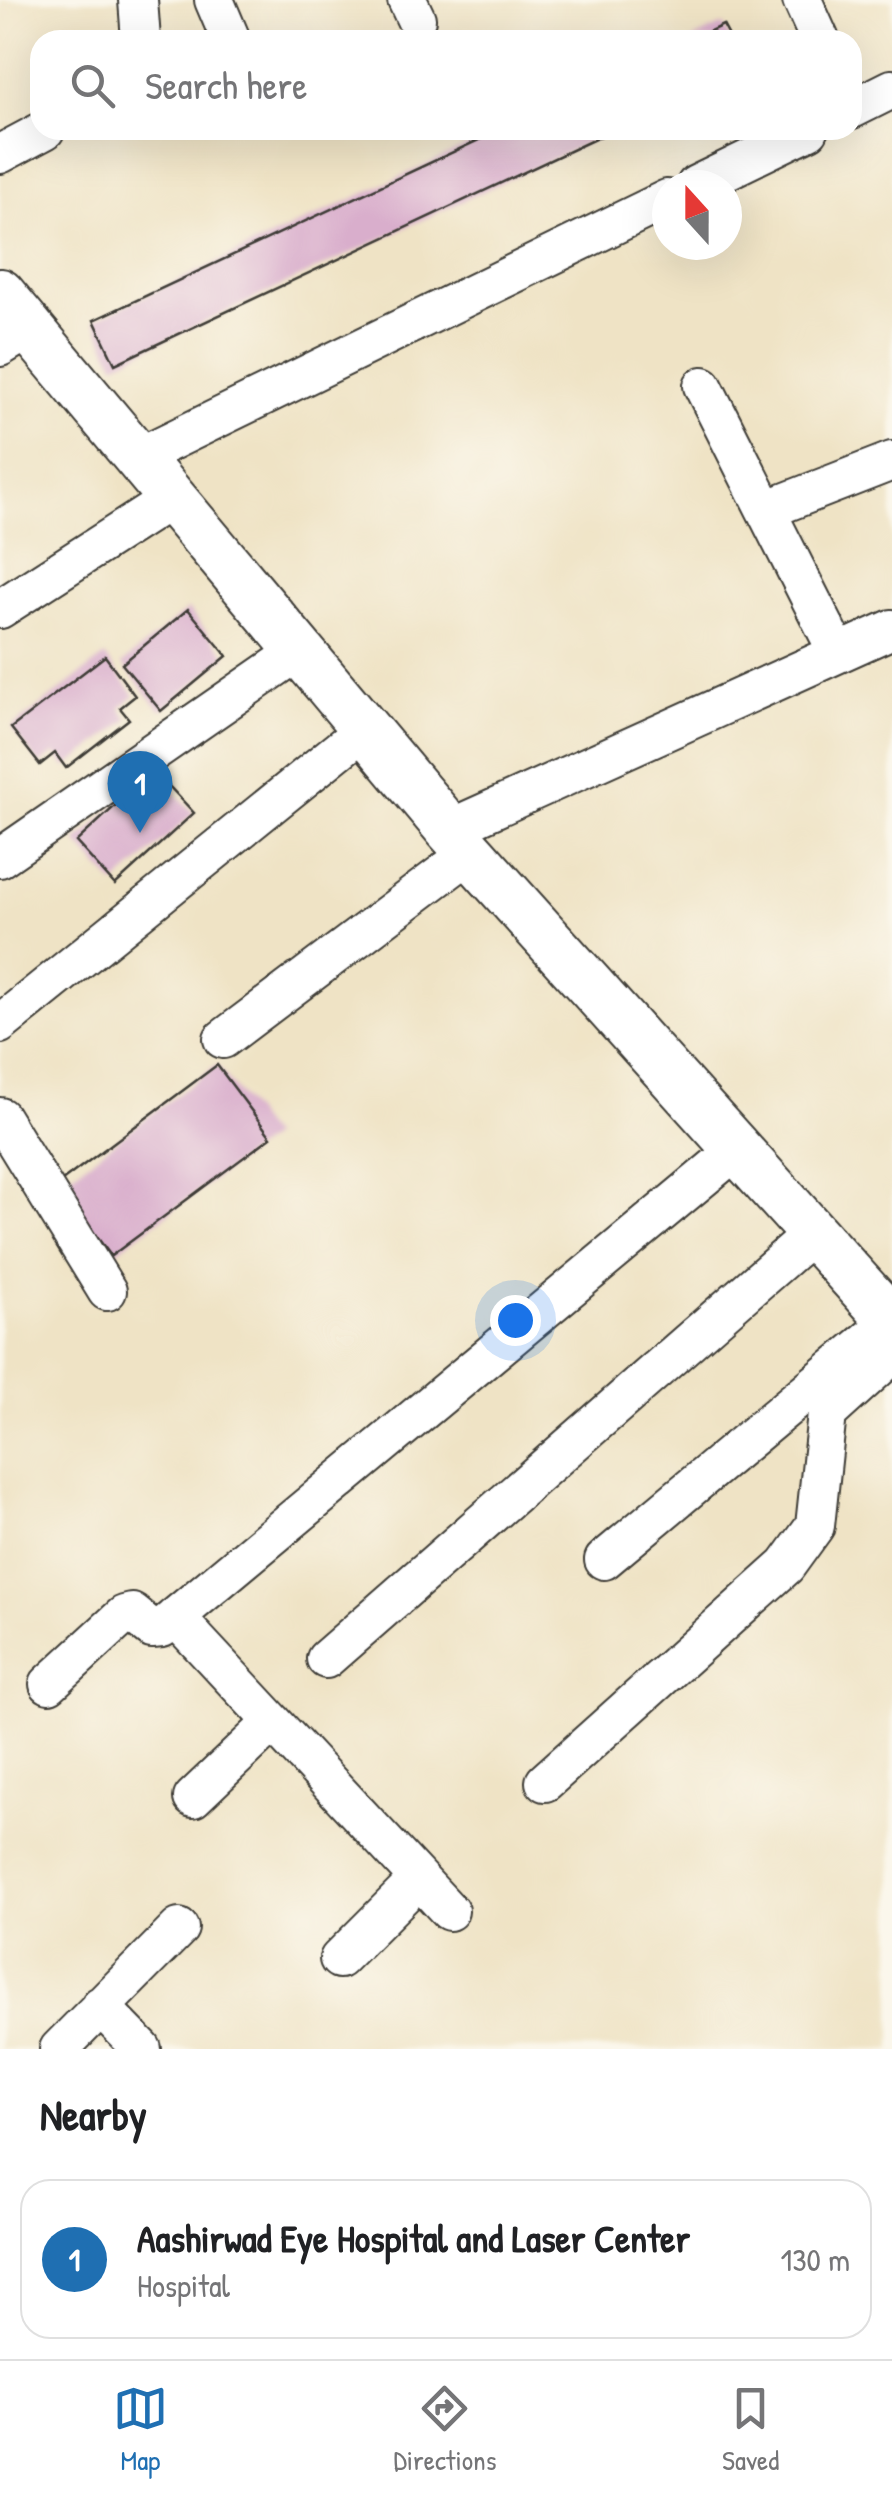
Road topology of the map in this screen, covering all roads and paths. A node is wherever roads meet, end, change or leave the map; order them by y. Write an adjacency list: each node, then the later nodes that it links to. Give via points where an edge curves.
1 (138, 0): 4 (street)
2 (214, 0): 5 (street)
3 (802, 0): 6 (street)
4 (140, 30)
5 (227, 30)
6 (816, 30)
7 (892, 90): 8 (street)
8 (862, 104)
9 (30, 138): 11 (street)
10 (788, 140): 12 (street)
11 (0, 154)
12 (727, 170)
13 (652, 206): 17 (street)
14 (0, 292): 15 (main road)
15 (14, 338): 17 (main road)
16 (703, 386): 20 (street)
17 (136, 458): 19 (main road)
18 (892, 462): 20 (street)
19 (170, 499): 21 (street); 23 (main road)
20 (766, 510): 24 (street)
21 (0, 610)
22 (892, 629): 24 (street)
23 (299, 651): 25 (main road); 27 (street)
24 (838, 654): 26 (street)
25 (364, 729): 26 (main road); 28 (street)
26 (460, 841): 29 (street); 31 (main road)
27 (0, 858)
28 (0, 1024)
29 (223, 1039)
30 (0, 1117): 33 (street)
31 (735, 1150): 32 (main road); 37 (street)
32 (810, 1235): 34 (main road); 38 (street)
33 (106, 1291)
34 (892, 1321): 36 (street)
35 (892, 1355): 41 (street, via 827,1414 815,1526 807,1542)
36 (604, 1560)
37 (175, 1617): 39 (street, via 152,1629 132,1613 124,1615); 40 (street)
38 (326, 1660)
39 (49, 1684)
40 (273, 1722): 42 (street); 43 (street)
41 (545, 1782)
42 (192, 1798)
43 (419, 1879): 44 (street); 46 (street)
44 (449, 1911)
45 (178, 1928): 47 (street)
46 (338, 1959)
47 (100, 2006): 48 (street); 49 (street)
48 (59, 2049)
49 (142, 2049)

